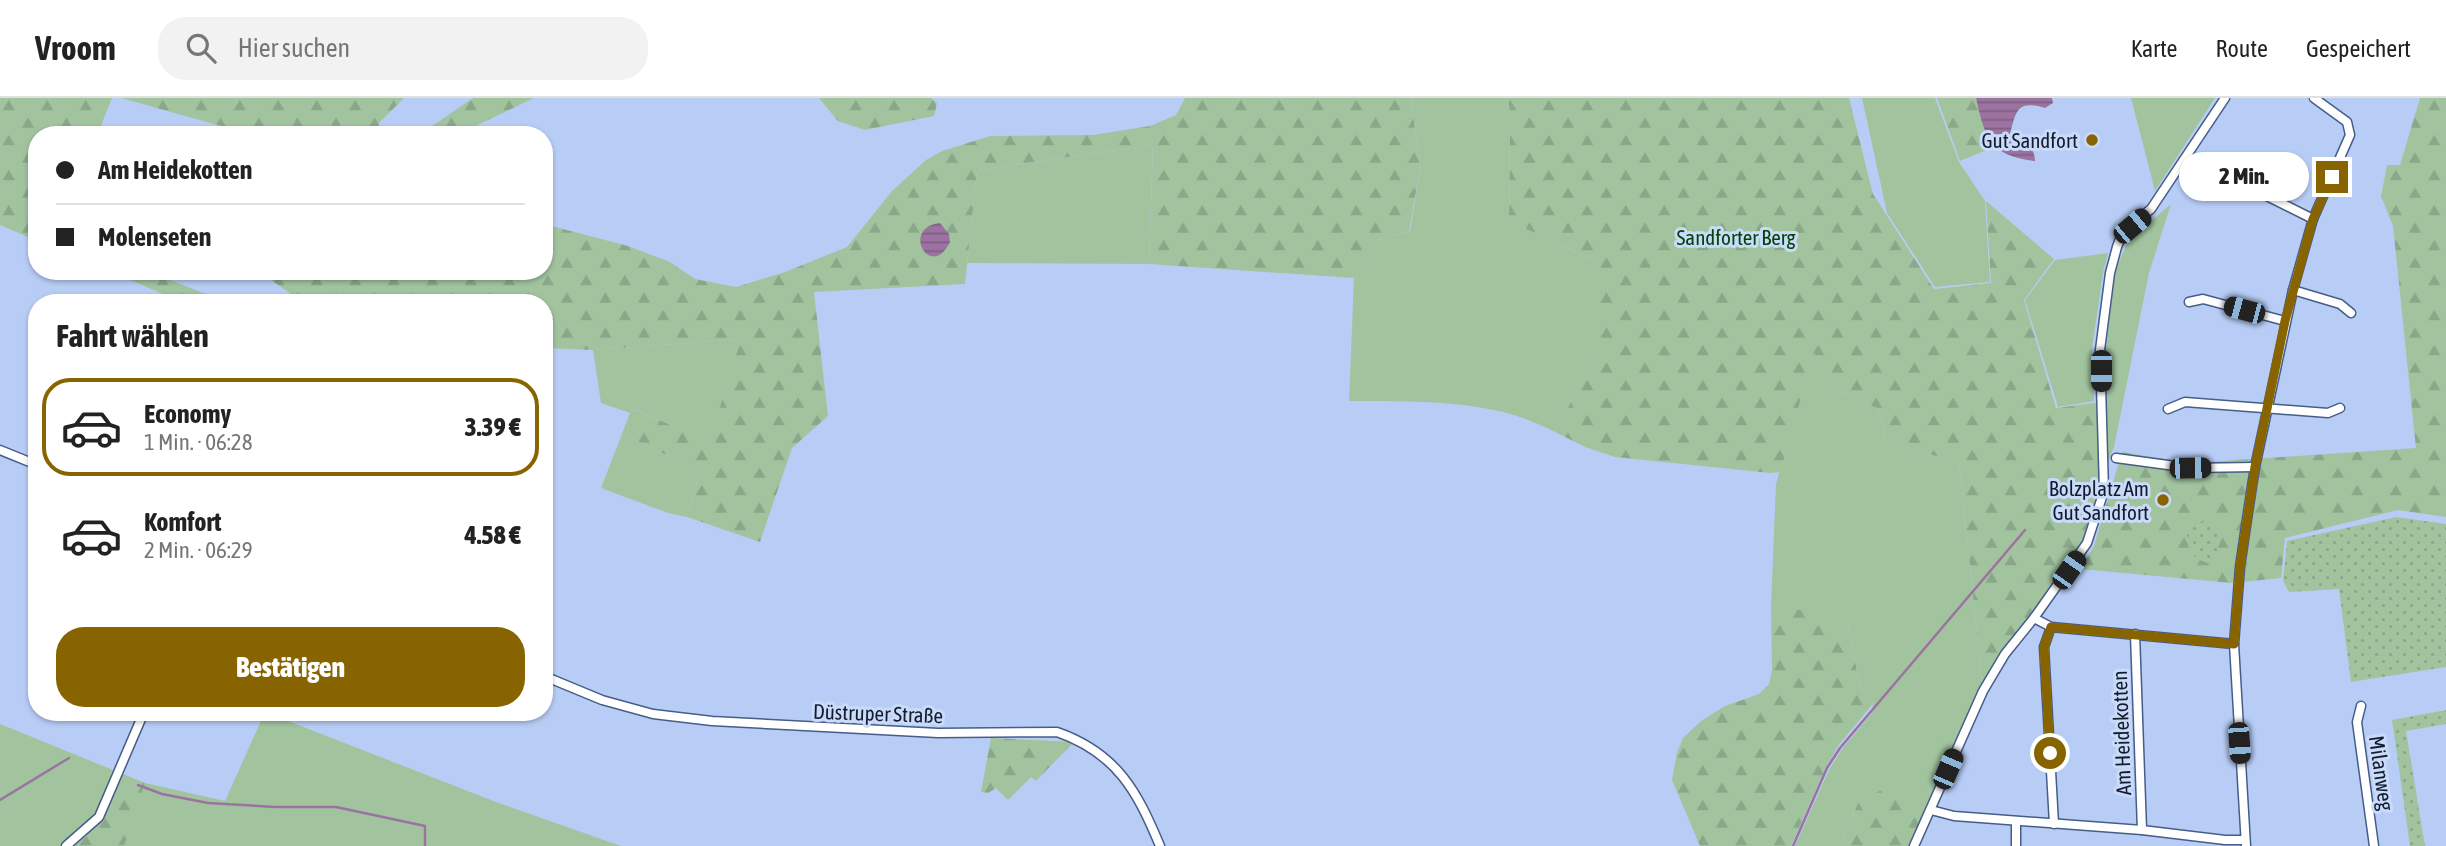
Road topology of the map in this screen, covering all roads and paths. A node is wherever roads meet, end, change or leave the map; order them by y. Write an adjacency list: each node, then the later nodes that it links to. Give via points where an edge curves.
1 (2225, 98): 16 (street, via 2151,209 2123,231 2117,247 2100,350 2104,491 2087,543)
2 (2314, 98): 4 (street, via 2347,122 2350,135)
3 (2232, 187): 4 (street, via 2251,188)
4 (2313, 219): 5 (street)
5 (2293, 290): 7 (street, via 2340,304); 8 (street)
6 (2189, 302): 8 (street, via 2203,299)
7 (2351, 313)
8 (2285, 321): 9 (street)
9 (2268, 408): 10 (street, via 2328,413); 11 (street, via 2185,402); 15 (street)
10 (2340, 408)
11 (2168, 409)
12 (0, 450): 14 (street)
13 (2116, 458): 15 (street, via 2190,468)
14 (28, 461)
15 (2255, 467): 19 (street)
16 (2034, 618): 17 (street); 23 (street, via 1983,691)
17 (2051, 627): 18 (street); 25 (street, via 2044,647)
18 (2135, 634): 19 (street); 26 (street, Am Heidekotten)
19 (2234, 644): 28 (street)
20 (553, 680): 30 (street, Düstruper Straße, via 653,714 712,721 938,733 1057,732 1097,752 1121,774 1141,801)
21 (2361, 706): 33 (street, Milanweg, via 2357,722)
22 (140, 721): 29 (street, via 99,817)
23 (1931, 810): 24 (street, via 1954,817); 31 (street)
24 (2016, 821): 25 (street); 32 (street)
25 (2054, 824): 26 (street)
26 (2142, 830): 27 (street)
27 (2191, 841): 28 (street)
28 (2245, 843)
29 (66, 846)
30 (1160, 846)
31 (1914, 846)
32 (2016, 846)
33 (2374, 846)

